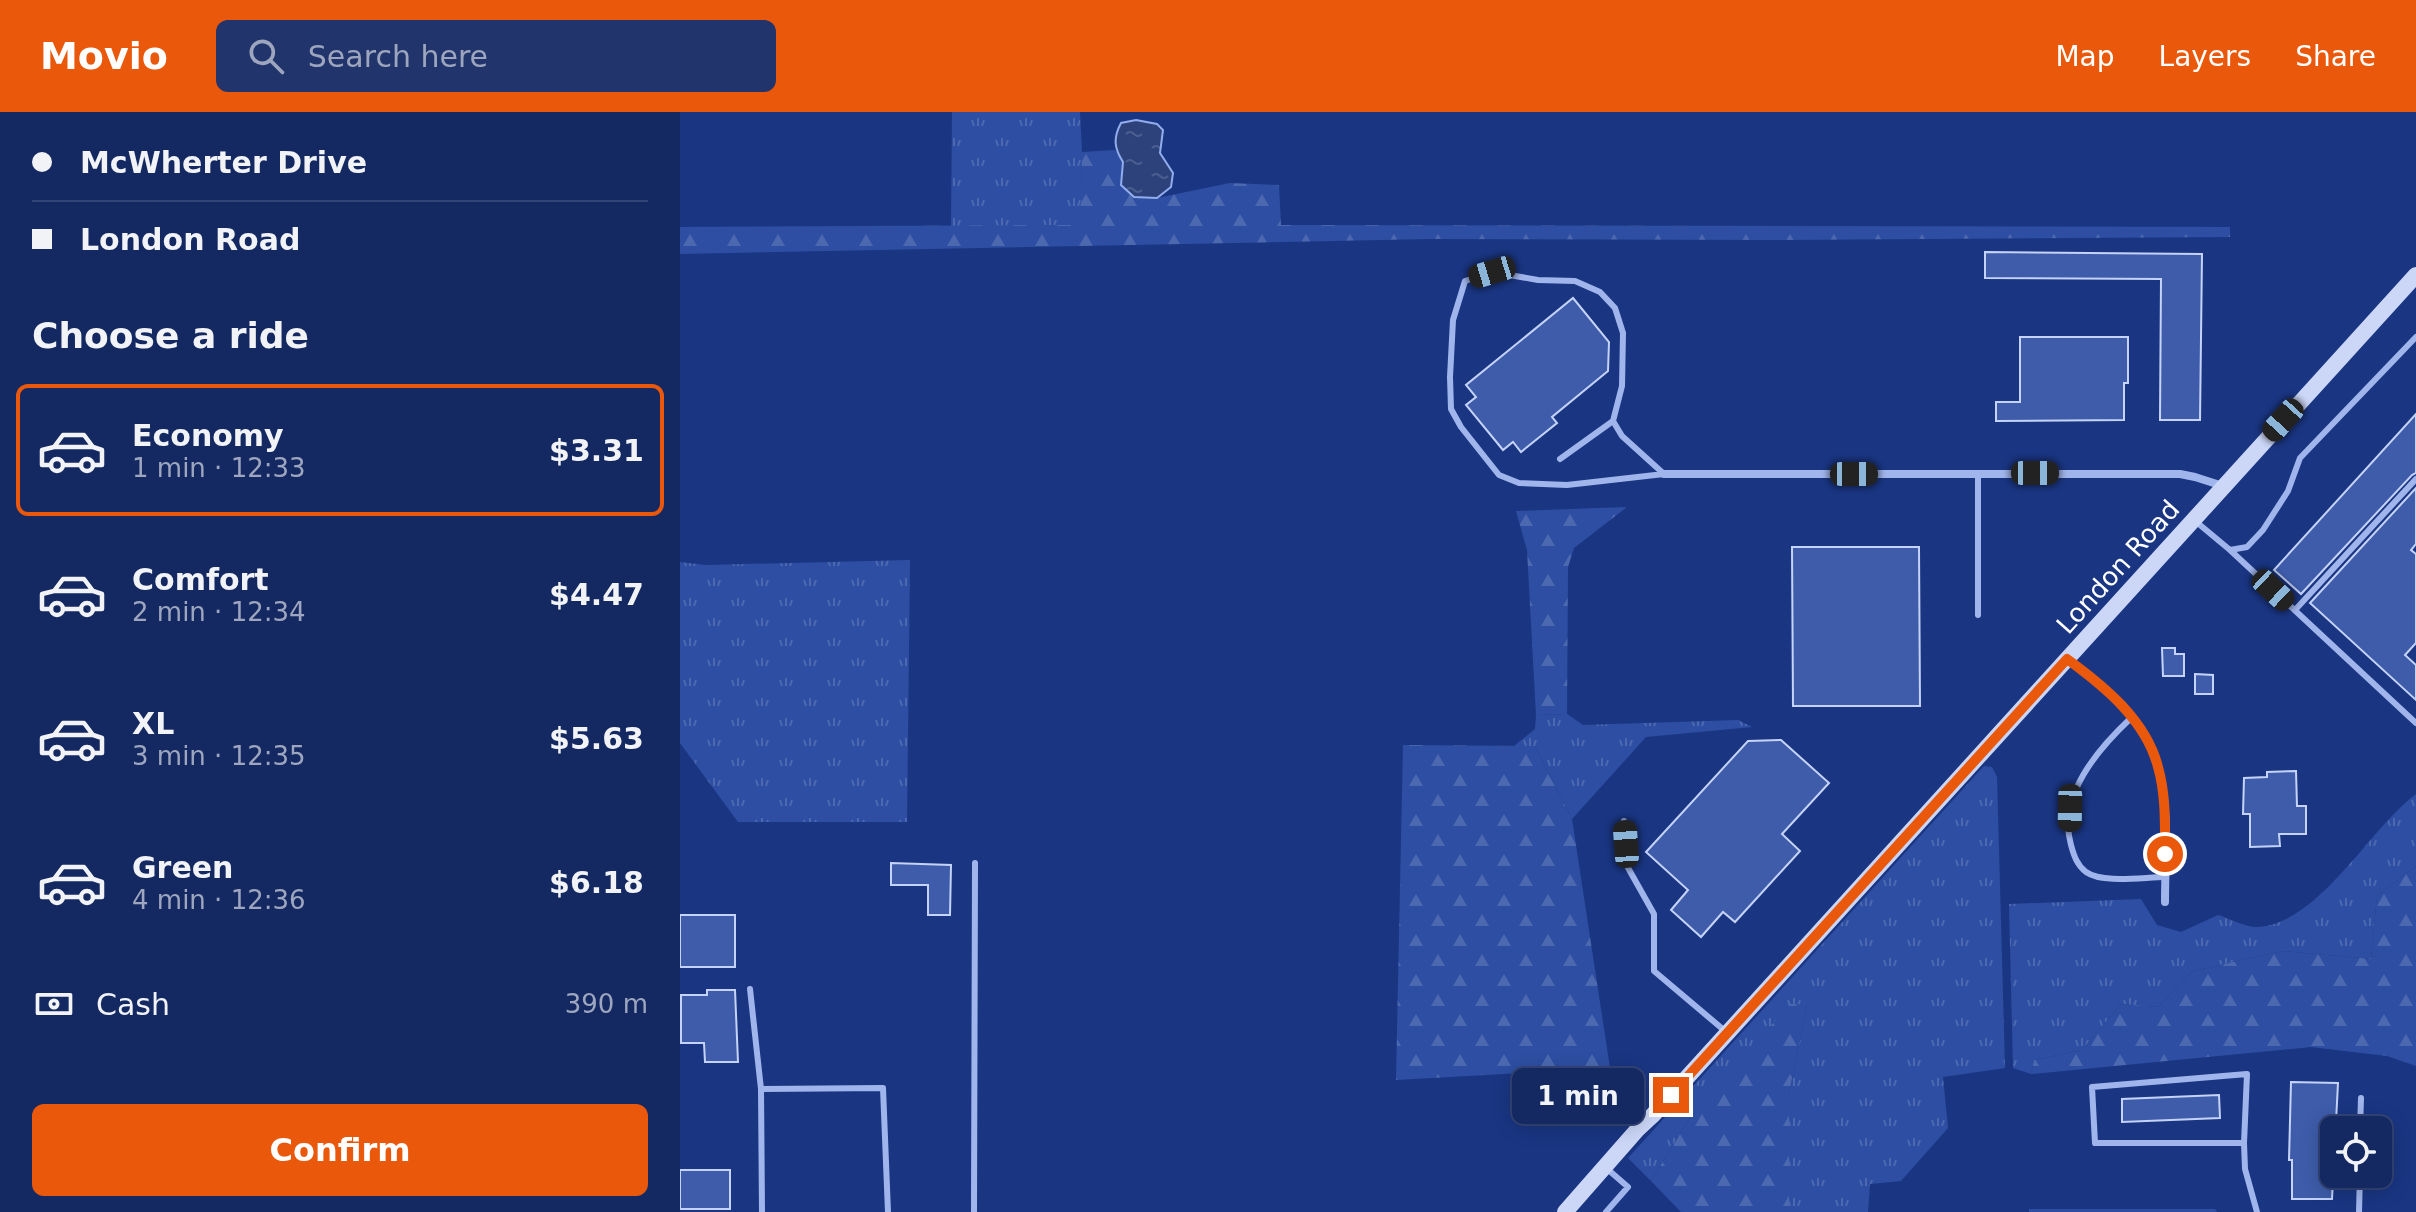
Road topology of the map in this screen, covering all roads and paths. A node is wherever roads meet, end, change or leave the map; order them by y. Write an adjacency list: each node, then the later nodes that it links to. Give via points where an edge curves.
1 (2416, 275): 8 (street, London Road)
2 (2416, 337): 10 (lane, via 2300,458 2288,491 2263,530 2247,547)
3 (1613, 421): 4 (lane); 6 (lane); 6 (lane, via 1622,386 1623,333 1615,308 1600,292 1575,281 1492,272 1465,281 1453,320 1451,409 1499,475 1519,483 1567,485)
4 (1560, 459)
5 (1978, 473): 6 (street); 8 (street, via 2180,474); 12 (lane)
6 (1664, 474)
7 (2416, 479): 11 (lane)
8 (2223, 486): 9 (street, London Road)
9 (2193, 520): 10 (lane); 13 (street, London Road)
10 (2230, 550): 11 (lane)
11 (2295, 610): 15 (lane)
12 (1978, 615)
13 (2067, 659): 14 (street); 21 (street, London Road)
14 (2131, 718): 18 (street, via 2158,764 2165,807); 18 (lane, via 2082,775 2070,808 2069,839 2075,861 2087,873)
15 (2416, 723)
16 (1624, 821): 21 (lane, via 1627,866 1654,914 1654,971)
17 (975, 863): 30 (lane)
18 (2165, 877): 19 (street)
19 (2165, 902)
20 (750, 989): 22 (lane)
21 (1728, 1033): 26 (street, London Road)
22 (761, 1089): 28 (lane); 29 (lane, via 883,1088)
23 (2361, 1098): 24 (lane)
24 (2360, 1116)
25 (2244, 1143): 25 (lane, via 2247,1074 2092,1087 2095,1143); 33 (lane)
26 (1605, 1167): 31 (street, London Road); 32 (lane, via 1628,1187)
27 (2360, 1188): 34 (lane)
28 (762, 1212)
29 (888, 1212)
30 (974, 1212)
31 (1565, 1212)
32 (1606, 1212)
33 (2257, 1212)
34 (2359, 1212)

